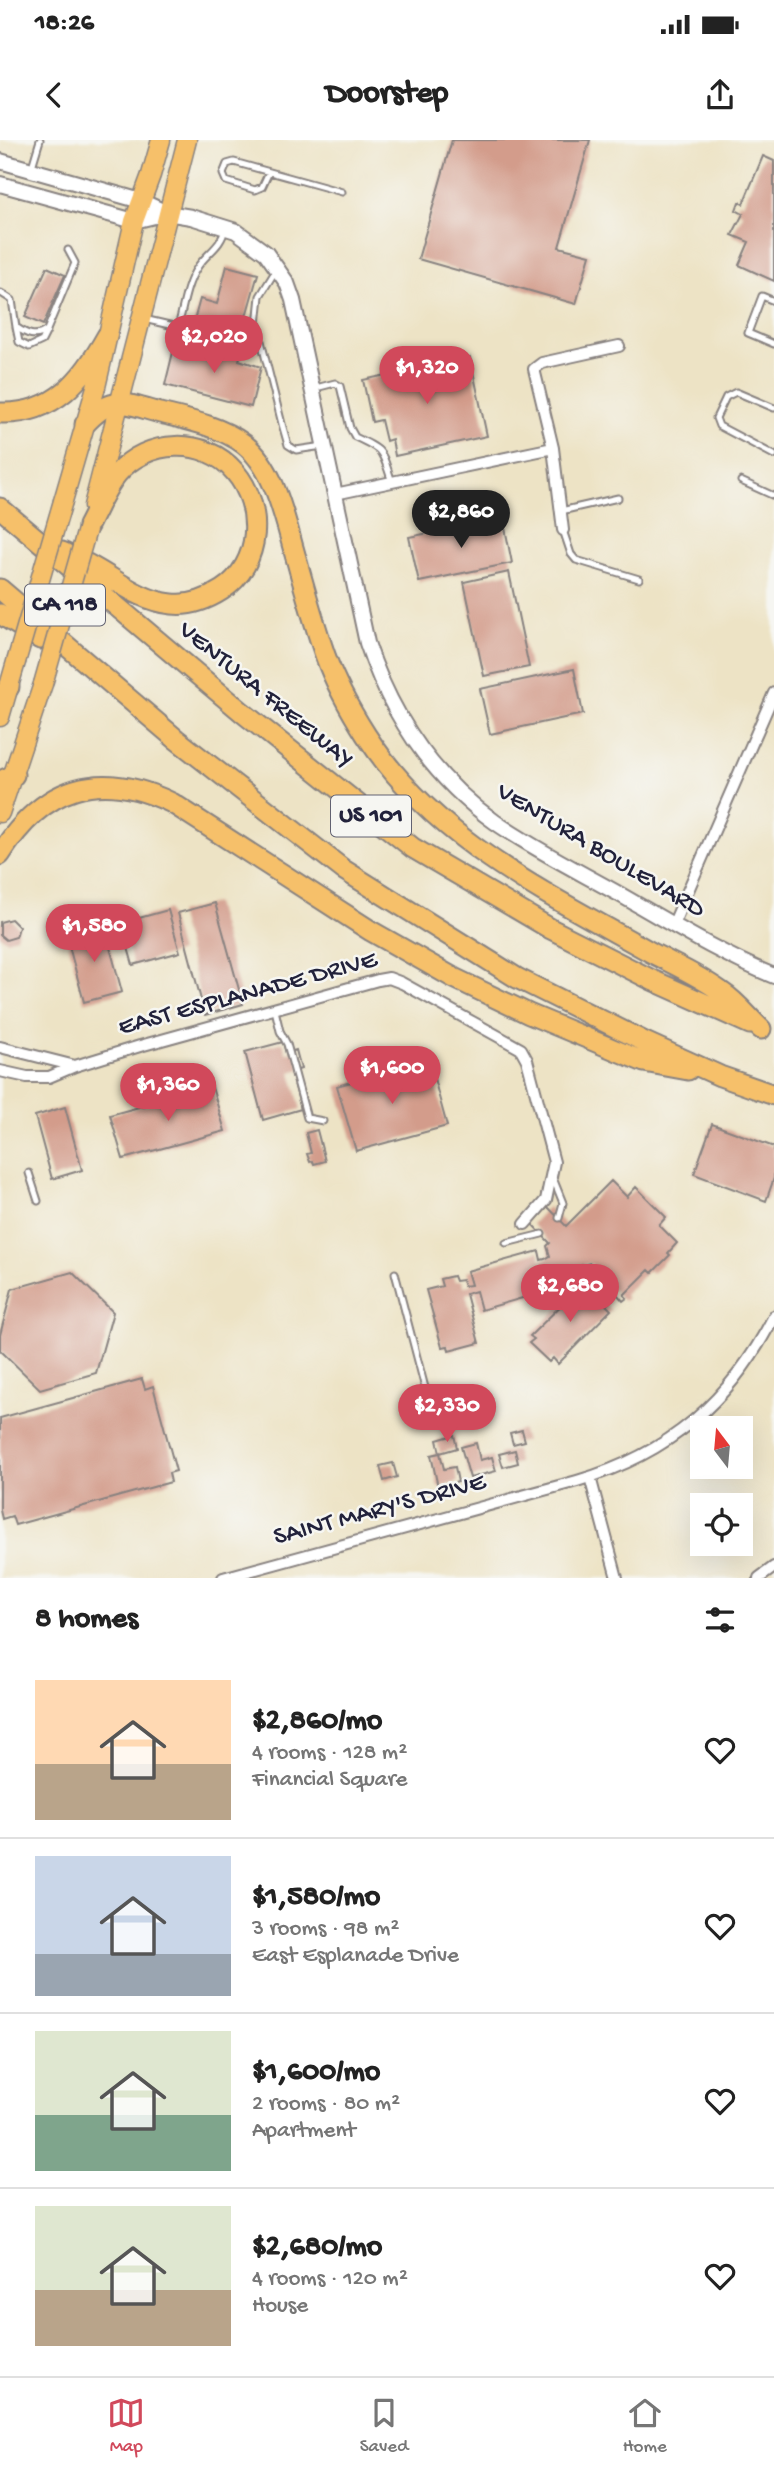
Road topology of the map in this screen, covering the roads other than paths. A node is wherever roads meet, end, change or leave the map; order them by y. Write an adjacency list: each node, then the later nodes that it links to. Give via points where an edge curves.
1 (40, 140): 5 (lane)
2 (161, 140): 9 (main road, CA 118)
3 (187, 140): 10 (main road, CA 118)
4 (0, 161): 5 (street)
5 (31, 170): 9 (street)
6 (269, 172): 6 (lane, via 234,162 227,164 223,174 226,181 255,190 262,187); 8 (lane)
7 (0, 184): 11 (street)
8 (342, 192)
9 (141, 201): 10 (street); 11 (main road, CA 118)
10 (167, 213): 11 (street); 12 (street, VENTURA BOULEVARD); 17 (main road, CA 118)
11 (134, 221): 20 (main road, CA 118)
12 (226, 227): 14 (street, VENTURA BOULEVARD, via 252,241); 17 (lane, via 218,247 195,271 178,327)
13 (68, 250): 19 (lane, via 75,262)
14 (278, 267): 23 (street, VENTURA BOULEVARD, via 293,300); 28 (lane, via 260,296 257,325 282,424 288,445 296,450)
15 (1, 293): 18 (lane, via 12,300)
16 (774, 301): 21 (lane, via 762,296 748,333)
17 (141, 319): 24 (main road, CA 118)
18 (16, 327): 19 (lane, via 35,335); 19 (lane, via 19,342 29,347 42,341)
19 (47, 330)
20 (107, 336): 26 (highway, via 79,380 62,395 27,410); 27 (main road, CA 118)
21 (774, 344)
22 (620, 346): 29 (street, via 535,367)
23 (312, 388): 28 (street, VENTURA BOULEVARD); 32 (lane, via 340,386 355,438 382,452)
24 (120, 402): 27 (highway, via 98,410); 38 (main road, CA 118); 54 (highway, via 214,428 244,444 258,459 280,506 326,657 342,693 392,773 424,806 511,873 724,993)
25 (774, 408): 30 (lane, via 736,392 726,397 716,418 719,426)
26 (0, 414)
27 (85, 425): 45 (main road, CA 118, bridge)
28 (324, 446): 33 (street, VENTURA BOULEVARD)
29 (553, 448): 32 (street); 37 (street)
30 (774, 455)
31 (741, 481): 34 (lane)
32 (392, 482): 33 (street)
33 (335, 494): 51 (street, VENTURA BOULEVARD, via 374,665 388,697 426,757 495,822)
34 (774, 496)
35 (618, 498): 37 (lane)
36 (0, 508): 40 (highway, VENTURA FREEWAY / US 101)
37 (561, 511): 39 (street)
38 (88, 526): 40 (highway, via 117,474 137,457 179,445 201,450 234,471 253,504 255,525 245,566 228,586 208,599 176,605 148,600); 48 (main road, CA 118, bridge, via 43,684)
39 (563, 530): 41 (lane, via 576,560)
40 (39, 542): 54 (highway, VENTURA FREEWAY / US 101, via 413,848 551,929)
41 (639, 579)
42 (0, 589): 44 (highway, US 101)
43 (0, 614): 44 (highway, via 44,642)
44 (72, 651): 58 (highway, US 101, via 344,870 517,978)
45 (4, 693): 47 (main road)
46 (774, 695): 51 (street)
47 (0, 717)
48 (7, 778): 49 (main road)
49 (2, 807)
50 (0, 855): 58 (highway, via 26,819 55,797 102,786 153,794 454,978 644,1062)
51 (673, 925): 52 (street, VENTURA BOULEVARD)
52 (774, 976)
53 (275, 1010): 56 (street, EAST ESPLANADE DRIVE); 60 (lane, via 307,1118); 62 (street, EAST ESPLANADE DRIVE, via 390,978 521,1049 545,1125 554,1163)
54 (768, 1032)
55 (0, 1047): 56 (street)
56 (75, 1066): 57 (street, EAST ESPLANADE DRIVE, via 49,1077)
57 (0, 1071)
58 (720, 1076): 59 (highway, US 101)
59 (774, 1095)
60 (323, 1121)
61 (29, 1173): 63 (lane)
62 (552, 1175): 64 (lane, via 563,1203); 65 (street, EAST ESPLANADE DRIVE, via 546,1199)
63 (38, 1201)
64 (559, 1218)
65 (525, 1224)
66 (542, 1234): 67 (lane)
67 (506, 1243)
68 (395, 1273): 70 (lane)
69 (774, 1316): 71 (street, SAINT MARY'S DRIVE, via 738,1376 694,1421 649,1452)
70 (430, 1407)
71 (590, 1477): 73 (street, SAINT MARY'S DRIVE); 74 (street)
72 (774, 1567): 75 (street)
73 (223, 1578)
74 (617, 1578)
75 (759, 1578)

